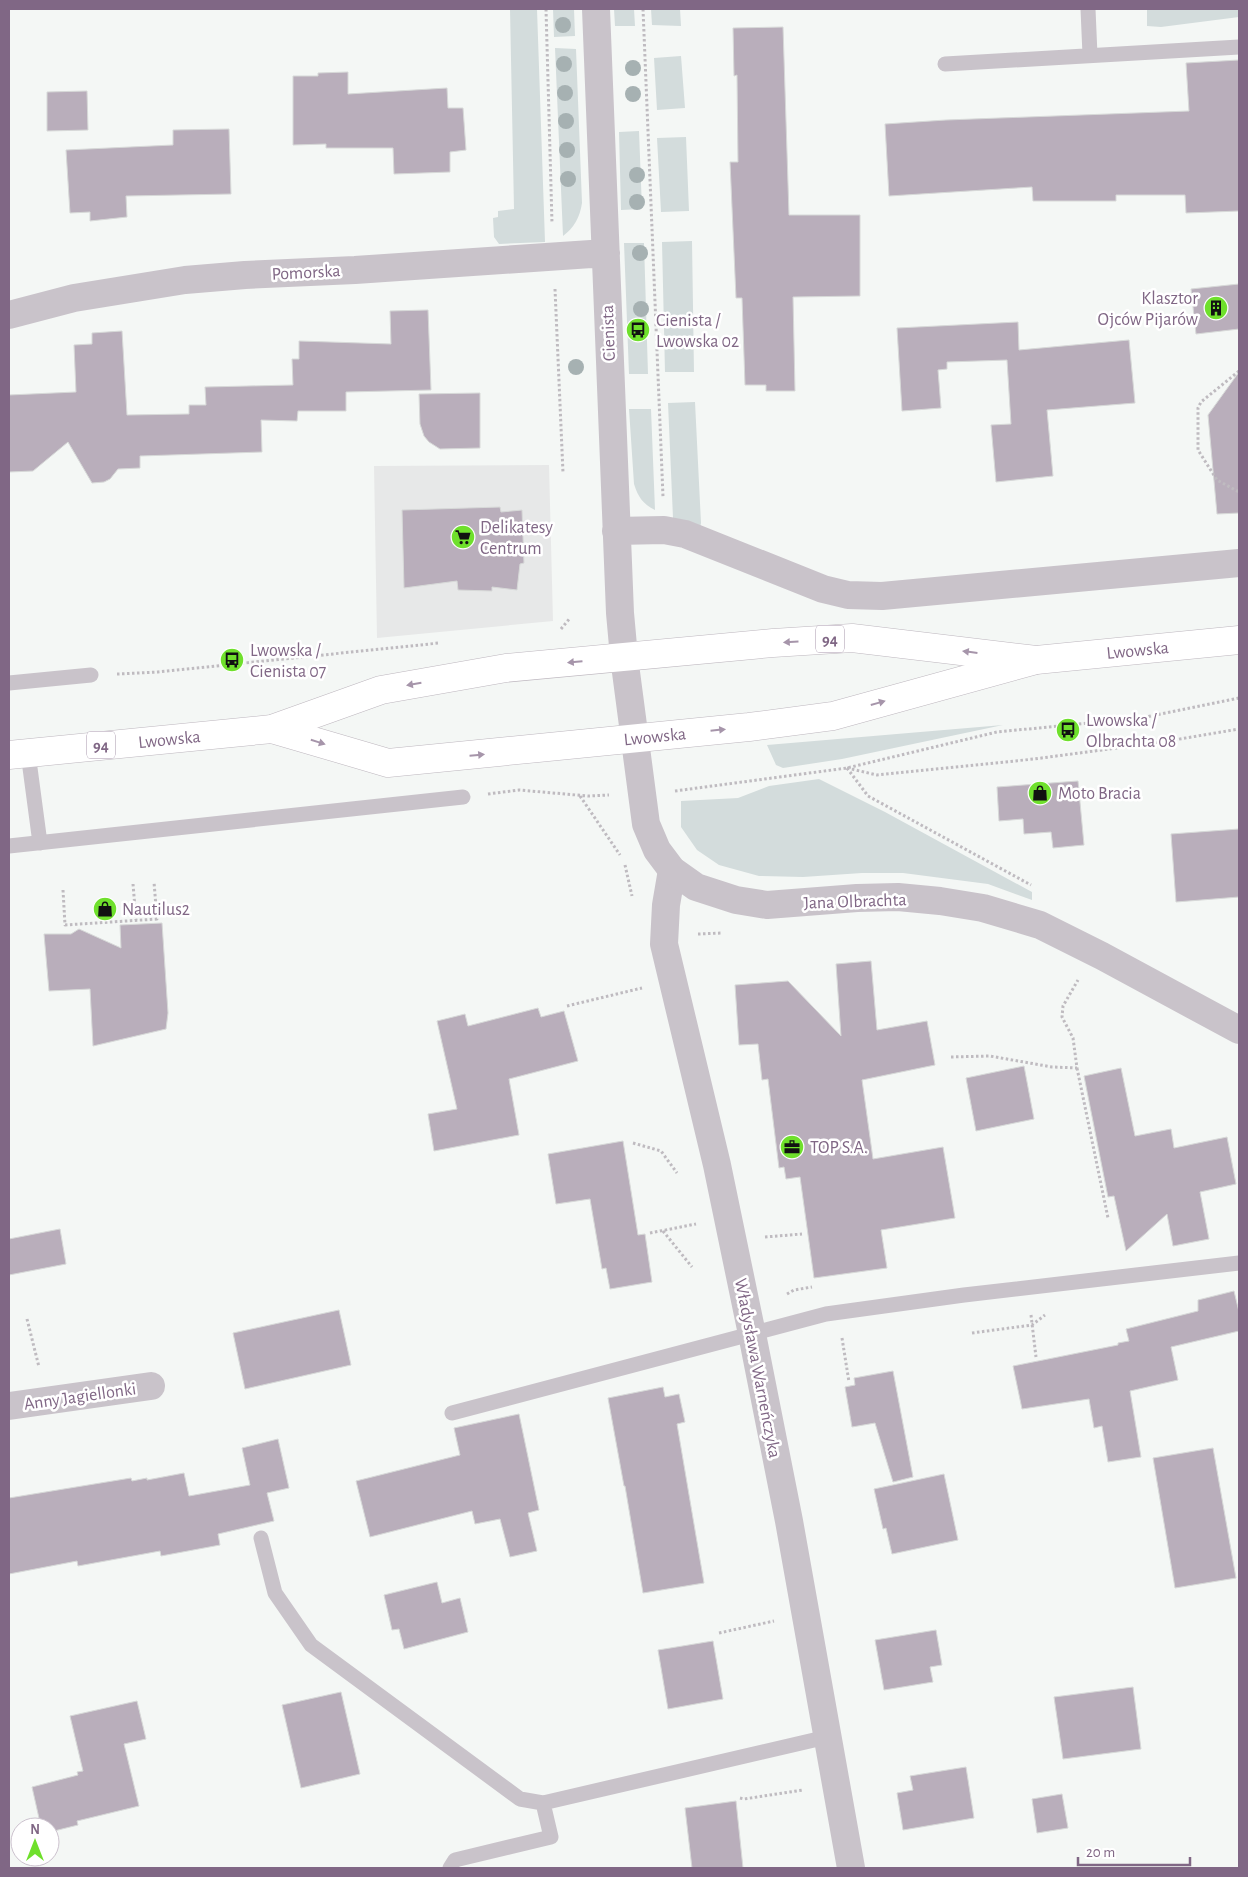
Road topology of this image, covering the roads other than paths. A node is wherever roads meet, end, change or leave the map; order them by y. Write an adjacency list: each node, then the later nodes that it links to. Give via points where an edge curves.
1 (596, 9): 6 (street, Cienista)
2 (1088, 9): 4 (lane)
3 (1239, 47): 4 (lane)
4 (1090, 55): 5 (lane)
5 (945, 64)
6 (606, 253): 7 (street, Pomorska, via 185,280 74,298); 8 (street, Cienista)
7 (9, 315)
8 (616, 531): 9 (street, via 664,530 685,534 823,589 848,595 882,596); 11 (street, Cienista)
9 (1239, 563)
10 (1239, 640): 12 (main road, Lwowska / 94)
11 (624, 657): 12 (main road, Lwowska / 94, one-way to 11, via 852,638); 15 (main road, Lwowska / 94, one-way to 15, via 506,668 381,690); 16 (street, Jana Olbrachta)
12 (1036, 660): 16 (main road, Lwowska / 94, one-way to 12, via 833,716)
13 (91, 675): 14 (lane)
14 (9, 683)
15 (272, 728): 16 (main road, Lwowska / 94, one-way to 16, via 388,763); 17 (main road, Lwowska / 94)
16 (635, 738): 21 (street, Jana Olbrachta, via 646,824 657,850)
17 (18, 754): 19 (lane)
18 (463, 798): 19 (lane)
19 (40, 843): 20 (lane)
20 (9, 846)
21 (672, 870): 22 (street, Jana Olbrachta, via 696,887 736,900 767,905 898,897 940,901 994,912 1040,925); 24 (street, Władysława Warneńczyka, via 664,944 717,1165)
22 (1239, 1030)
23 (1239, 1263): 24 (lane, via 838,1312)
24 (752, 1334): 27 (lane); 29 (street, Władysława Warneńczyka)
25 (151, 1386): 26 (street, Anny Jagiellonki)
26 (9, 1406)
27 (452, 1413)
28 (261, 1538): 30 (lane, via 275,1593 311,1645 520,1799)
29 (827, 1737): 30 (lane); 32 (street, Władysława Warneńczyka)
30 (543, 1803): 31 (lane, via 551,1837 455,1860)
31 (450, 1868)
32 (851, 1868)

